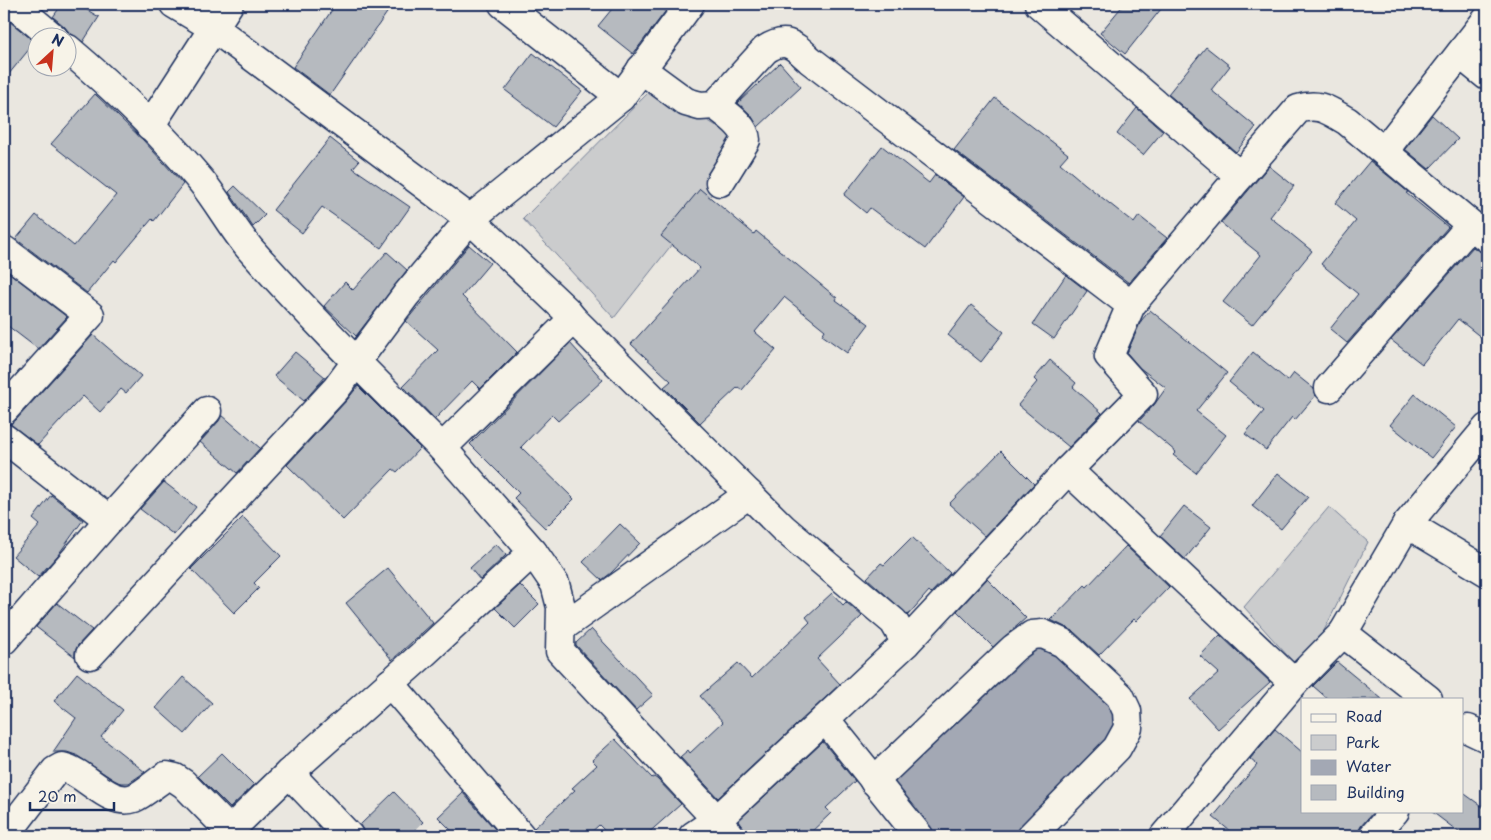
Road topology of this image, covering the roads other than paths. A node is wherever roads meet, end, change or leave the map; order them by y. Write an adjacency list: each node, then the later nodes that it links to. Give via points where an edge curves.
1 (174, 4): 9 (street)
2 (229, 4): 9 (street)
3 (503, 4): 14 (street)
4 (690, 4): 12 (street)
5 (1038, 4): 18 (street)
6 (16, 5): 8 (street)
7 (1487, 19): 10 (street)
8 (42, 28)
9 (214, 28): 16 (street); 20 (street)
10 (1460, 54): 13 (street); 17 (street)
11 (78, 57): 16 (street)
12 (642, 69): 14 (street); 15 (street, via 686,102 700,106)
13 (1487, 76)
14 (620, 98): 20 (street)
15 (715, 105): 19 (street, via 742,129 746,140); 23 (street, via 765,50 775,43 797,47)
16 (150, 126): 25 (street, via 202,182 249,248)
17 (1384, 151): 18 (street, via 1347,120 1323,107 1310,105 1298,109); 21 (street)
18 (1240, 176): 23 (street)
19 (720, 182)
20 (470, 218): 24 (street); 25 (street)
21 (1479, 231): 26 (street)
22 (4, 250): 27 (street, via 90,315)
23 (1131, 305): 32 (street, via 1109,356 1143,394)
24 (574, 319): 31 (street); 33 (street)
25 (356, 362): 31 (street); 42 (street, via 336,389)
26 (1329, 388)
27 (4, 410)
28 (207, 412): 34 (street)
29 (1487, 428): 35 (street)
30 (4, 438): 34 (street)
31 (442, 448): 36 (street)
32 (1068, 470): 41 (street); 44 (street)
33 (749, 494): 38 (street); 41 (street, via 782,528 894,622)
34 (109, 520): 40 (street)
35 (1407, 524): 37 (street); 39 (street)
36 (533, 552): 38 (street, via 555,584 561,607); 43 (street)
37 (1487, 572)
38 (561, 628): 51 (street, via 560,651)
39 (1343, 633): 44 (street); 45 (street)
40 (4, 640)
41 (906, 643): 46 (street)
42 (90, 655)
43 (390, 683): 47 (street); 54 (street)
44 (1294, 683): 58 (street)
45 (1427, 698)
46 (825, 719): 48 (street); 51 (street)
47 (289, 773): 52 (street); 53 (street)
48 (874, 780): 56 (street); 57 (street, via 1014,648 1032,634 1042,634 1063,643 1120,696 1127,710 1128,728 1117,748)
49 (1394, 812): 59 (street)
50 (8, 824): 52 (street, via 62,767 72,769 118,800 134,798 166,776 175,778)
51 (723, 828): 55 (street)
52 (232, 833)
53 (349, 836)
54 (521, 836)
55 (693, 836)
56 (919, 836)
57 (1032, 836)
58 (1164, 836)
59 (1373, 836)

